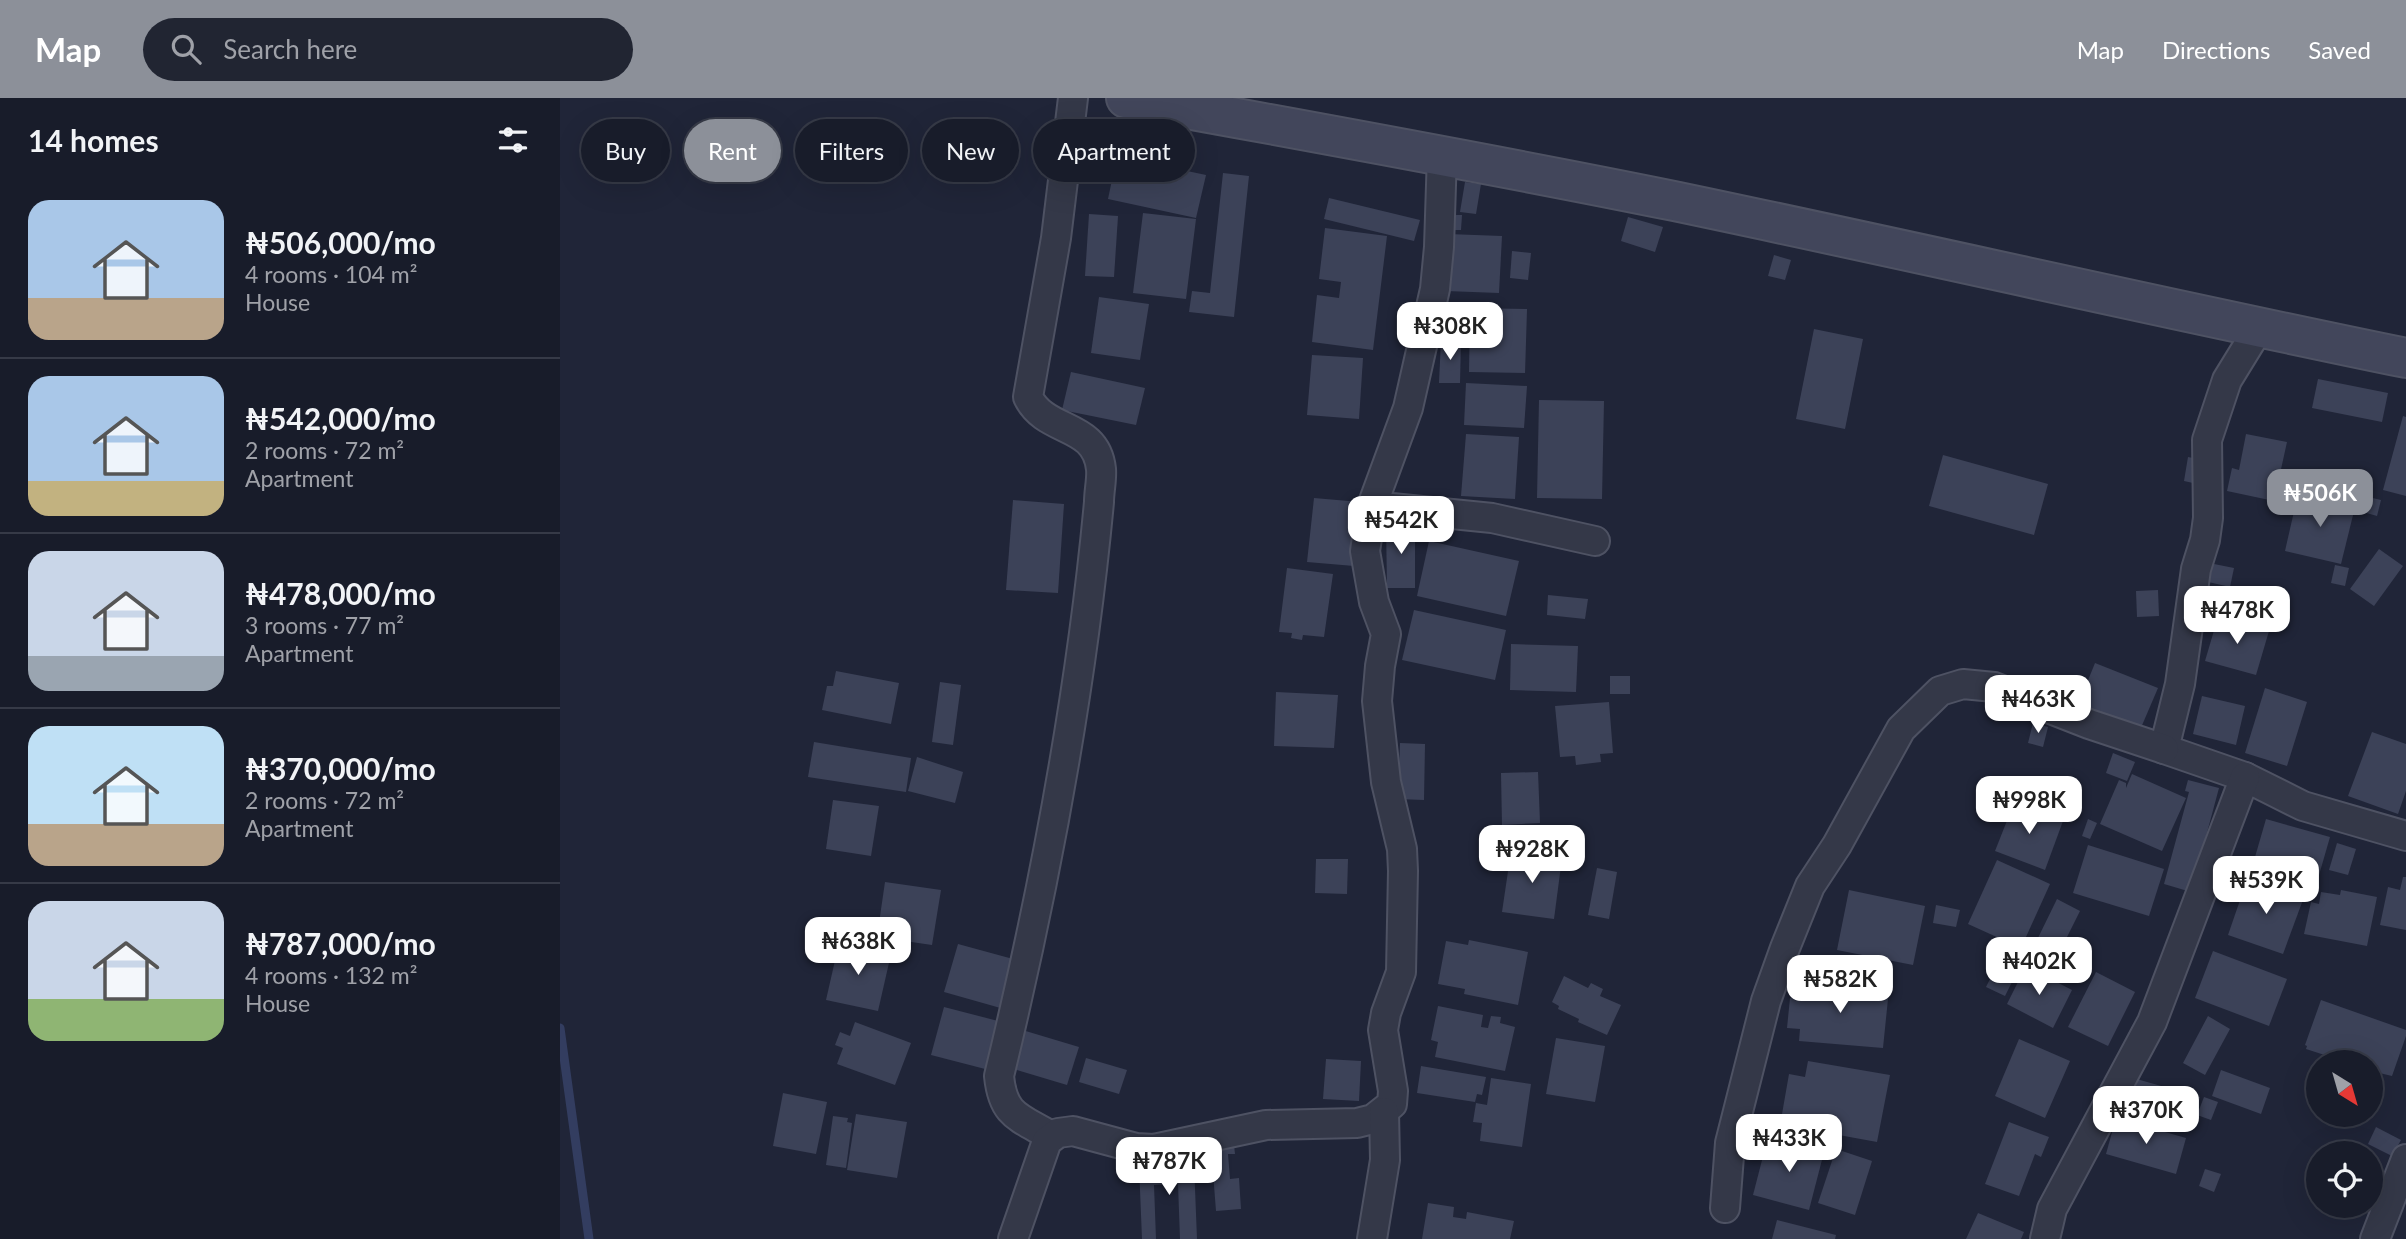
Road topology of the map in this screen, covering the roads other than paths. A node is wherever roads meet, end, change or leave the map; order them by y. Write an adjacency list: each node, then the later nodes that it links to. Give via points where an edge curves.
1 (1073, 98): 12 (street, via 1056,239 1028,397 1033,408 1050,421 1081,433 1094,446 1101,468 1099,502 1060,797 999,1076 1009,1111)
2 (1126, 98): 3 (main road)
3 (1442, 155): 4 (main road); 6 (street, via 1435,289 1408,408)
4 (2259, 328): 5 (main road); 8 (street, via 2227,380 2207,440 2205,540)
5 (2406, 358)
6 (1372, 506): 7 (street, via 1492,518); 11 (street, via 1365,551 1374,602 1386,634 1377,701 1403,871 1401,972 1383,1030 1393,1091 1392,1104)
7 (1595, 541)
8 (2164, 749): 9 (street); 14 (street, via 1994,687 1963,684 1940,691 1901,729 1810,886 1785,948 1766,1000 1730,1143)
9 (2245, 777): 10 (street, via 2303,806); 17 (street, via 2152,1022 2052,1209)
10 (2406, 836)
11 (1384, 1112): 12 (street, via 1357,1123 1266,1125 1154,1149 1073,1131); 16 (street, via 1385,1160)
12 (1052, 1136): 15 (street)
13 (2406, 1159): 18 (street)
14 (1725, 1208)
15 (1013, 1239)
16 (1372, 1239)
17 (2045, 1239)
18 (2375, 1239)

